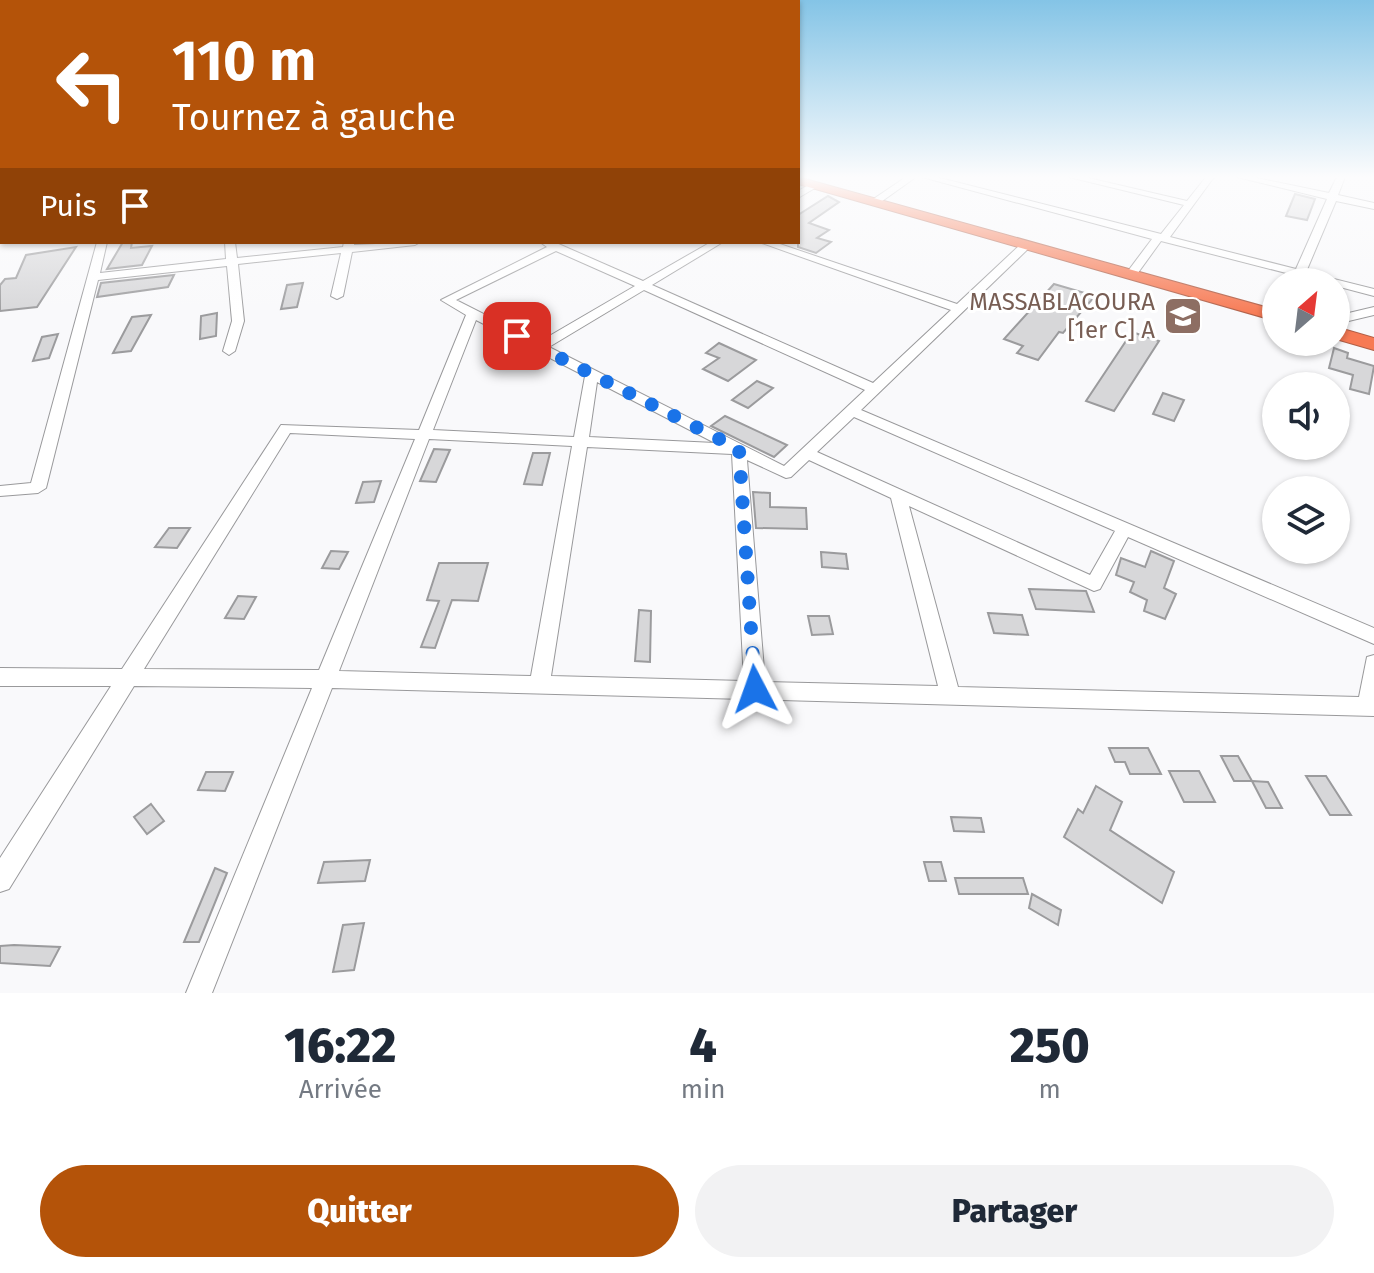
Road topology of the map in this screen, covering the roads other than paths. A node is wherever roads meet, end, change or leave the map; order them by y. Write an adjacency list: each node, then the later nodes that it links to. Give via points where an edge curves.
1 (950, 223): 12 (highway)
2 (1105, 223): 5 (street)
3 (1174, 223): 5 (street)
4 (1322, 223): 16 (street)
5 (1162, 238): 15 (street); 17 (street)
6 (101, 244): 18 (street)
7 (230, 244): 14 (street)
8 (388, 244): 13 (street)
9 (550, 244): 19 (street); 26 (street, via 447,300)
10 (715, 244): 19 (street)
11 (770, 244): 23 (street)
12 (1026, 245): 17 (highway); 23 (street)
13 (348, 247): 14 (street); 22 (street)
14 (232, 263): 18 (street); 31 (street, via 238,321)
15 (1264, 268)
16 (1302, 268)
17 (1131, 275): 25 (highway)
18 (92, 277): 39 (street, via 38,488)
19 (644, 286): 30 (street); 33 (street)
20 (1350, 287): 21 (street)
21 (1374, 293)
22 (337, 296)
23 (959, 309): 33 (street)
24 (1374, 311): 27 (street)
25 (1262, 312)
26 (473, 313): 30 (street); 35 (street)
27 (1350, 317)
28 (1350, 337): 29 (highway)
29 (1374, 344)
30 (539, 347): 32 (street)
31 (229, 351)
32 (592, 374): 36 (street); 37 (street)
33 (875, 389): 34 (street)
34 (852, 411): 38 (street); 41 (street)
35 (424, 435): 36 (street); 45 (street, via 286,428); 46 (street)
36 (580, 442): 37 (street); 47 (street)
37 (739, 449): 38 (street, via 786,473); 48 (street)
38 (807, 453): 40 (street)
39 (0, 491)
40 (898, 495): 41 (street, via 1094,584); 49 (street)
41 (1124, 529): 42 (street)
42 (1374, 636)
43 (1374, 663): 50 (street)
44 (0, 677): 45 (street)
45 (128, 678): 46 (street); 51 (street)
46 (325, 679): 47 (street); 52 (street)
47 (540, 684): 48 (street)
48 (755, 689): 49 (street)
49 (950, 694): 50 (street)
50 (1371, 706)
51 (0, 880)
52 (199, 993)

